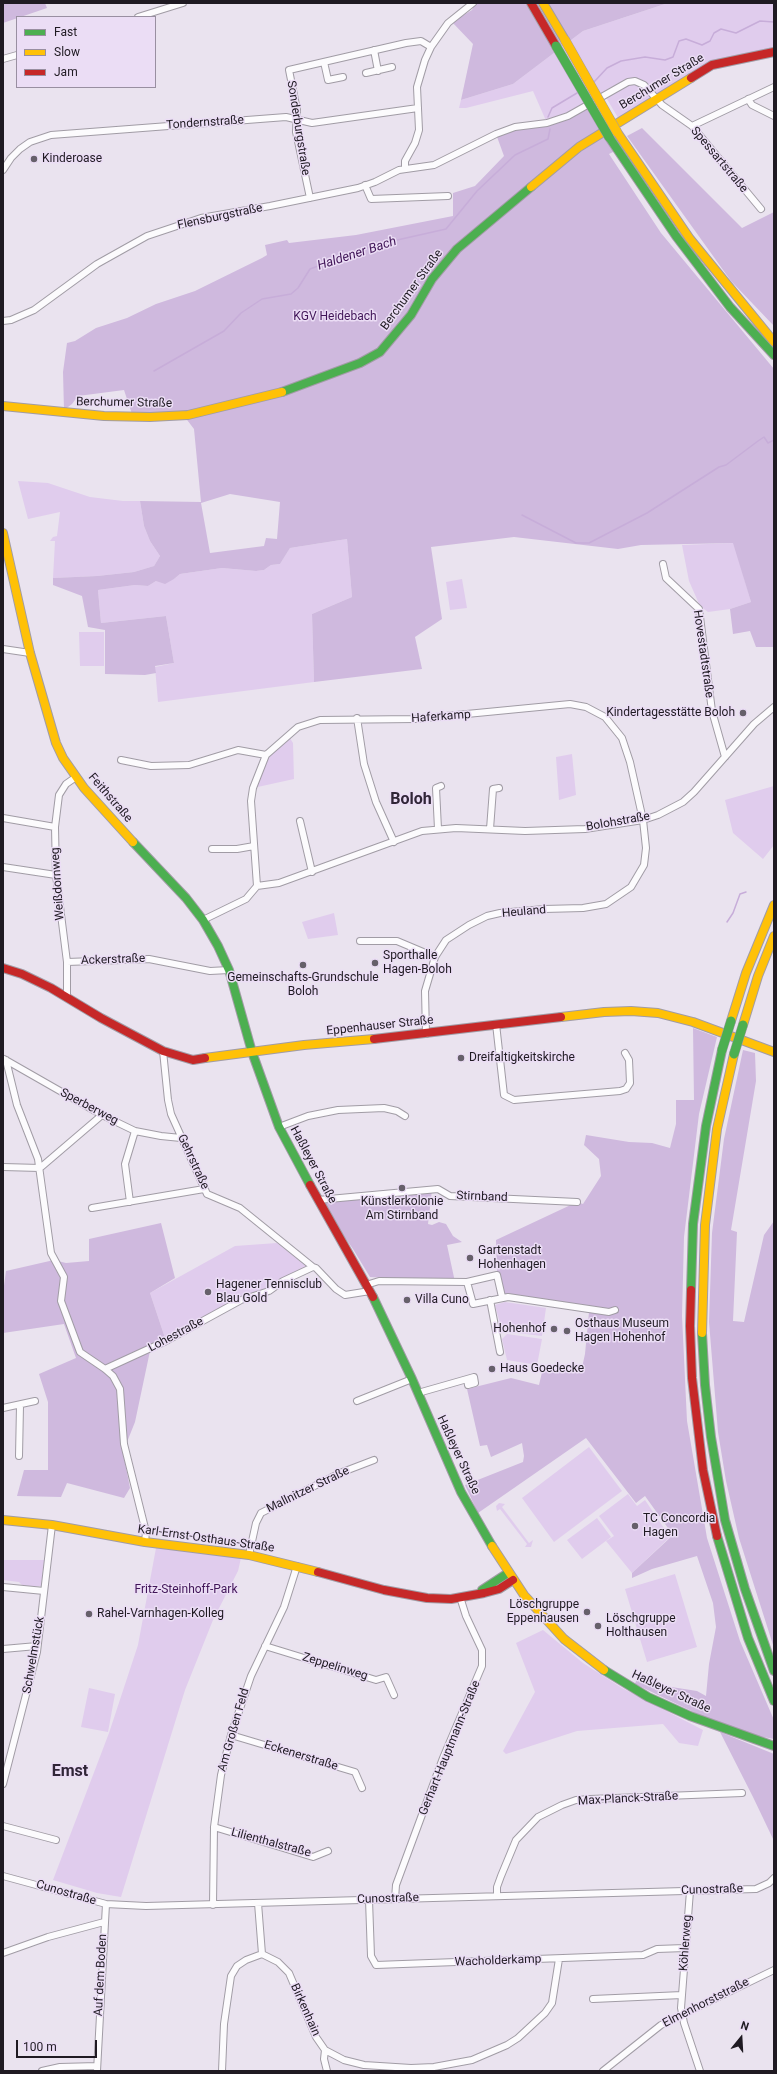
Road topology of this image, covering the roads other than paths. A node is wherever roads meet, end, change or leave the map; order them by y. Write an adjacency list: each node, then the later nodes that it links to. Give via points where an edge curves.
1 (183, 3): 5 (street)
2 (473, 3): 6 (street, via 448,23)
3 (531, 3): 23 (main road, bridge)
4 (543, 3): 23 (main road, bridge, via 565,40)
5 (141, 16)
6 (431, 47): 7 (street, Sonderburgstraße, via 416,41); 19 (street, via 424,60 417,88)
7 (374, 50): 11 (street, Sonderburgstraße); 13 (street)
8 (774, 52): 17 (main road, Berchumer Straße, via 712,65)
9 (16, 55): 10 (street)
10 (3, 59)
11 (324, 62): 15 (street, via 328,80); 21 (street, Sonderburgstraße, via 289,70)
12 (392, 67): 13 (street)
13 (378, 71): 14 (street)
14 (366, 73)
15 (342, 77)
16 (774, 87): 18 (street)
17 (657, 99): 22 (street, Spessartstraße); 24 (street, Flensburgstraße, via 644,85 634,81 628,82 568,116 546,123 515,127 434,165); 38 (main road, Berchumer Straße, via 585,143 464,242 432,279 397,333 380,352 368,359 292,389 188,415 104,416)
18 (748, 99): 20 (street, via 752,105); 22 (street)
19 (418, 108): 21 (street, Tondernstraße, via 312,123); 24 (street, via 418,136 405,161)
20 (774, 116)
21 (297, 118): 25 (street, Tondernstraße, via 51,135 20,149); 28 (street, Sonderburgstraße, via 296,132)
22 (692, 126): 29 (street, Spessartstraße)
23 (613, 135): 30 (main road, via 690,240); 31 (main road, via 676,236)
24 (405, 169): 26 (street, Flensburgstraße)
25 (3, 170)
26 (366, 185): 27 (street, via 371,199); 28 (street, Flensburgstraße)
27 (448, 196)
28 (310, 198): 32 (street, Flensburgstraße, via 201,218 147,236 97,264 34,310)
29 (761, 209)
30 (732, 292): 33 (main road); 34 (main road)
31 (730, 307): 35 (main road); 36 (main road)
32 (3, 321)
33 (774, 336)
34 (774, 342)
35 (774, 355)
36 (774, 364)
37 (3, 406): 38 (main road, Berchumer Straße)
38 (22, 408): 39 (main road, Berchumer Straße)
39 (3, 412)
40 (3, 533): 43 (main road, Feithstraße)
41 (663, 564): 47 (street, Hovestadtstraße, via 666,578 699,609 712,710)
42 (3, 649): 43 (street)
43 (30, 653): 49 (main road, Feithstraße, via 56,743)
44 (774, 707): 47 (street, Bolohstraße, via 754,724)
45 (358, 718): 46 (street, Haferkamp, via 320,720 298,727); 53 (street, Haferkamp, via 415,719 570,704 586,707 606,717 622,738); 58 (street, via 364,764 376,802)
46 (266, 755): 48 (street, via 238,750 186,766 151,766); 59 (street, Haferkamp, via 253,788 251,801)
47 (725, 756): 53 (street, Bolohstraße, via 683,802)
48 (121, 760)
49 (76, 777): 55 (street, Weißdornweg, via 66,784 59,795); 66 (main road, Feithstraße, via 114,823 186,898)
50 (437, 788): 56 (street)
51 (494, 789): 57 (street)
52 (3, 818): 55 (street)
53 (643, 820): 57 (street, Bolohstraße, via 585,829); 69 (street, Heuland, via 646,848 644,865 631,887 606,904 487,916 446,940)
54 (300, 821): 62 (street)
55 (54, 827): 63 (street, Weißdornweg)
56 (438, 829): 57 (street, Bolohstraße); 58 (street, Bolohstraße, via 422,831)
57 (490, 829)
58 (394, 842): 62 (street, Bolohstraße)
59 (254, 846): 60 (street); 64 (street, Haferkamp)
60 (212, 849)
61 (3, 867): 63 (street)
62 (312, 872): 64 (street, Bolohstraße, via 279,884)
63 (56, 875): 70 (street, Weißdornweg)
64 (257, 886): 66 (street, via 246,899)
65 (774, 905): 124 (main road, bridge, via 746,973 722,1050 704,1134 693,1224 690,1326 692,1378 702,1463 721,1552 748,1638)
66 (203, 920): 72 (main road, Feithstraße)
67 (774, 936): 122 (main road, bridge, via 758,976 734,1054 717,1129 705,1225 702,1325 711,1437 725,1520 747,1596)
68 (360, 941): 69 (street, via 397,941)
69 (435, 957): 75 (street, Heuland, via 425,991)
70 (67, 962): 72 (street, Ackerstraße, via 149,959 194,969); 73 (street, Weißdornweg)
71 (3, 968): 73 (main road, Eppenhauser Straße, via 22,974)
72 (229, 970): 77 (main road, Feithstraße)
73 (67, 998): 76 (main road, Eppenhauser Straße)
74 (496, 1024): 75 (main road, Eppenhauser Straße); 78 (main road, Eppenhauser Straße, via 604,1012 658,1013 693,1022); 79 (street, via 504,1095 514,1100 620,1092 630,1083 629,1060)
75 (426, 1034): 77 (main road, Eppenhauser Straße)
76 (163, 1051): 77 (main road, Eppenhauser Straße, via 193,1060); 85 (street, Gehrstraße, via 168,1100)
77 (252, 1052): 83 (main road, Haßleyer Straße)
78 (774, 1052)
79 (624, 1053)
80 (4, 1059): 81 (street, Sperberweg); 87 (street, via 17,1105)
81 (102, 1115): 84 (street, Sperberweg); 87 (street)
82 (405, 1116): 83 (street, via 384,1108 338,1110 308,1116)
83 (279, 1127): 89 (main road, Haßleyer Straße)
84 (135, 1131): 85 (street, Sperberweg); 90 (street, via 125,1164)
85 (181, 1138): 88 (street, Gehrstraße)
86 (3, 1167): 87 (street)
87 (40, 1168): 100 (street, via 51,1253 64,1277 61,1301 80,1352)
88 (204, 1189): 90 (street); 93 (street, Gehrstraße, via 210,1196 240,1208)
89 (318, 1200): 91 (street, Stirnband, via 438,1190 450,1196); 95 (main road, Haßleyer Straße)
90 (130, 1202): 92 (street)
91 (577, 1202)
92 (92, 1208)
93 (313, 1267): 95 (street, via 344,1295); 100 (street, Lohestraße, via 283,1281 269,1291 241,1300 166,1341)
94 (467, 1282): 95 (street, via 380,1281); 96 (street, via 497,1275); 97 (street, via 473,1304)
95 (368, 1288): 101 (main road, Haßleyer Straße)
96 (502, 1297): 97 (street); 98 (street, via 609,1312)
97 (490, 1300): 99 (street)
98 (615, 1310)
99 (500, 1352)
100 (105, 1369): 112 (street, via 113,1376 121,1394 124,1444 146,1532)
101 (412, 1379): 103 (main road, Haßleyer Straße); 104 (street)
102 (467, 1379): 103 (street)
103 (418, 1393): 115 (main road, Haßleyer Straße, via 461,1492)
104 (357, 1400)
105 (35, 1401): 106 (street)
106 (20, 1406): 107 (street); 108 (street)
107 (3, 1408)
108 (19, 1456)
109 (374, 1460): 113 (street, Mallnitzer Straße, via 340,1473 261,1513 256,1523)
110 (3, 1520): 111 (main road, Karl-Ernst-Osthaus-Straße)
111 (52, 1525): 112 (main road, Karl-Ernst-Osthaus-Straße); 117 (street, Schwelmstück)
112 (145, 1542): 113 (main road, Karl-Ernst-Osthaus-Straße)
113 (249, 1555): 114 (main road, Karl-Ernst-Osthaus-Straße)
114 (297, 1566): 118 (main road, Karl-Ernst-Osthaus-Straße, via 419,1598); 120 (street, Am Großen Feld, via 284,1607)
115 (511, 1576): 118 (main road, Karl-Ernst-Osthaus-Straße, via 499,1589); 126 (main road, Haßleyer Straße, via 552,1626 593,1662 648,1697 703,1721)
116 (3, 1587): 117 (street)
117 (44, 1591): 119 (street, Schwelmstück)
118 (460, 1598): 138 (street, Gerhart-Hauptmann-Straße, via 482,1650 480,1674 443,1758 396,1885)
119 (37, 1646): 121 (street); 127 (street, Schwelmstück, via 24,1709)
120 (265, 1646): 123 (street, Zeppelinweg, via 376,1680 386,1677); 125 (street, Am Großen Feld, via 244,1693)
121 (3, 1649)
122 (774, 1672)
123 (394, 1695)
124 (774, 1701)
125 (230, 1735): 128 (street, Eckenerstraße, via 355,1772); 131 (street, Am Großen Feld, via 221,1775)
126 (774, 1746)
127 (3, 1784)
128 (362, 1788)
129 (742, 1793): 137 (street, Max-Planck-Straße, via 590,1799 562,1805 538,1817 516,1840 497,1887)
130 (3, 1826): 132 (street)
131 (214, 1827): 133 (street, Lilienthalstraße, via 313,1857); 142 (street, Am Großen Feld)
132 (56, 1840)
133 (328, 1851)
134 (3, 1876): 141 (street, Cunostraße)
135 (774, 1878): 136 (street, Cunostraße, via 770,1883 756,1888)
136 (690, 1891): 137 (street, Cunostraße); 144 (street, Köhlerweg)
137 (497, 1896): 138 (street, Cunostraße)
138 (395, 1899): 139 (street, Cunostraße)
139 (369, 1900): 140 (street, Cunostraße); 147 (street, Wacholderkamp, via 371,1956 376,1965)
140 (258, 1903): 142 (street, Cunostraße); 146 (street)
141 (106, 1904): 142 (street, Cunostraße); 143 (street, Auf dem Boden)
142 (213, 1905)
143 (104, 1922): 145 (street, via 48,1937); 153 (street, Auf dem Boden)
144 (685, 1948): 147 (street, Wacholderkamp, via 657,1950 643,1955); 149 (street, Köhlerweg)
145 (3, 1953)
146 (262, 1954): 152 (street, Birkenhain, via 278,1962 289,1973 316,2037); 155 (street, via 237,1966 231,1976 224,2024)
147 (559, 1959): 152 (street, Birkenhain, via 554,1997 545,2013 518,2038 490,2053 453,2064 404,2068 359,2064 334,2056)
148 (774, 1970): 151 (street, Elmenhorststraße)
149 (682, 1995): 150 (street); 151 (street, Köhlerweg)
150 (592, 1999)
151 (682, 2013): 157 (street, Elmenhorststraße, via 661,2025); 158 (street, Köhlerweg)
152 (325, 2050): 156 (street)
153 (97, 2069): 154 (street, via 60,2067)
154 (42, 2071)
155 (222, 2071)
156 (327, 2071)
157 (603, 2071)
158 (700, 2071)

